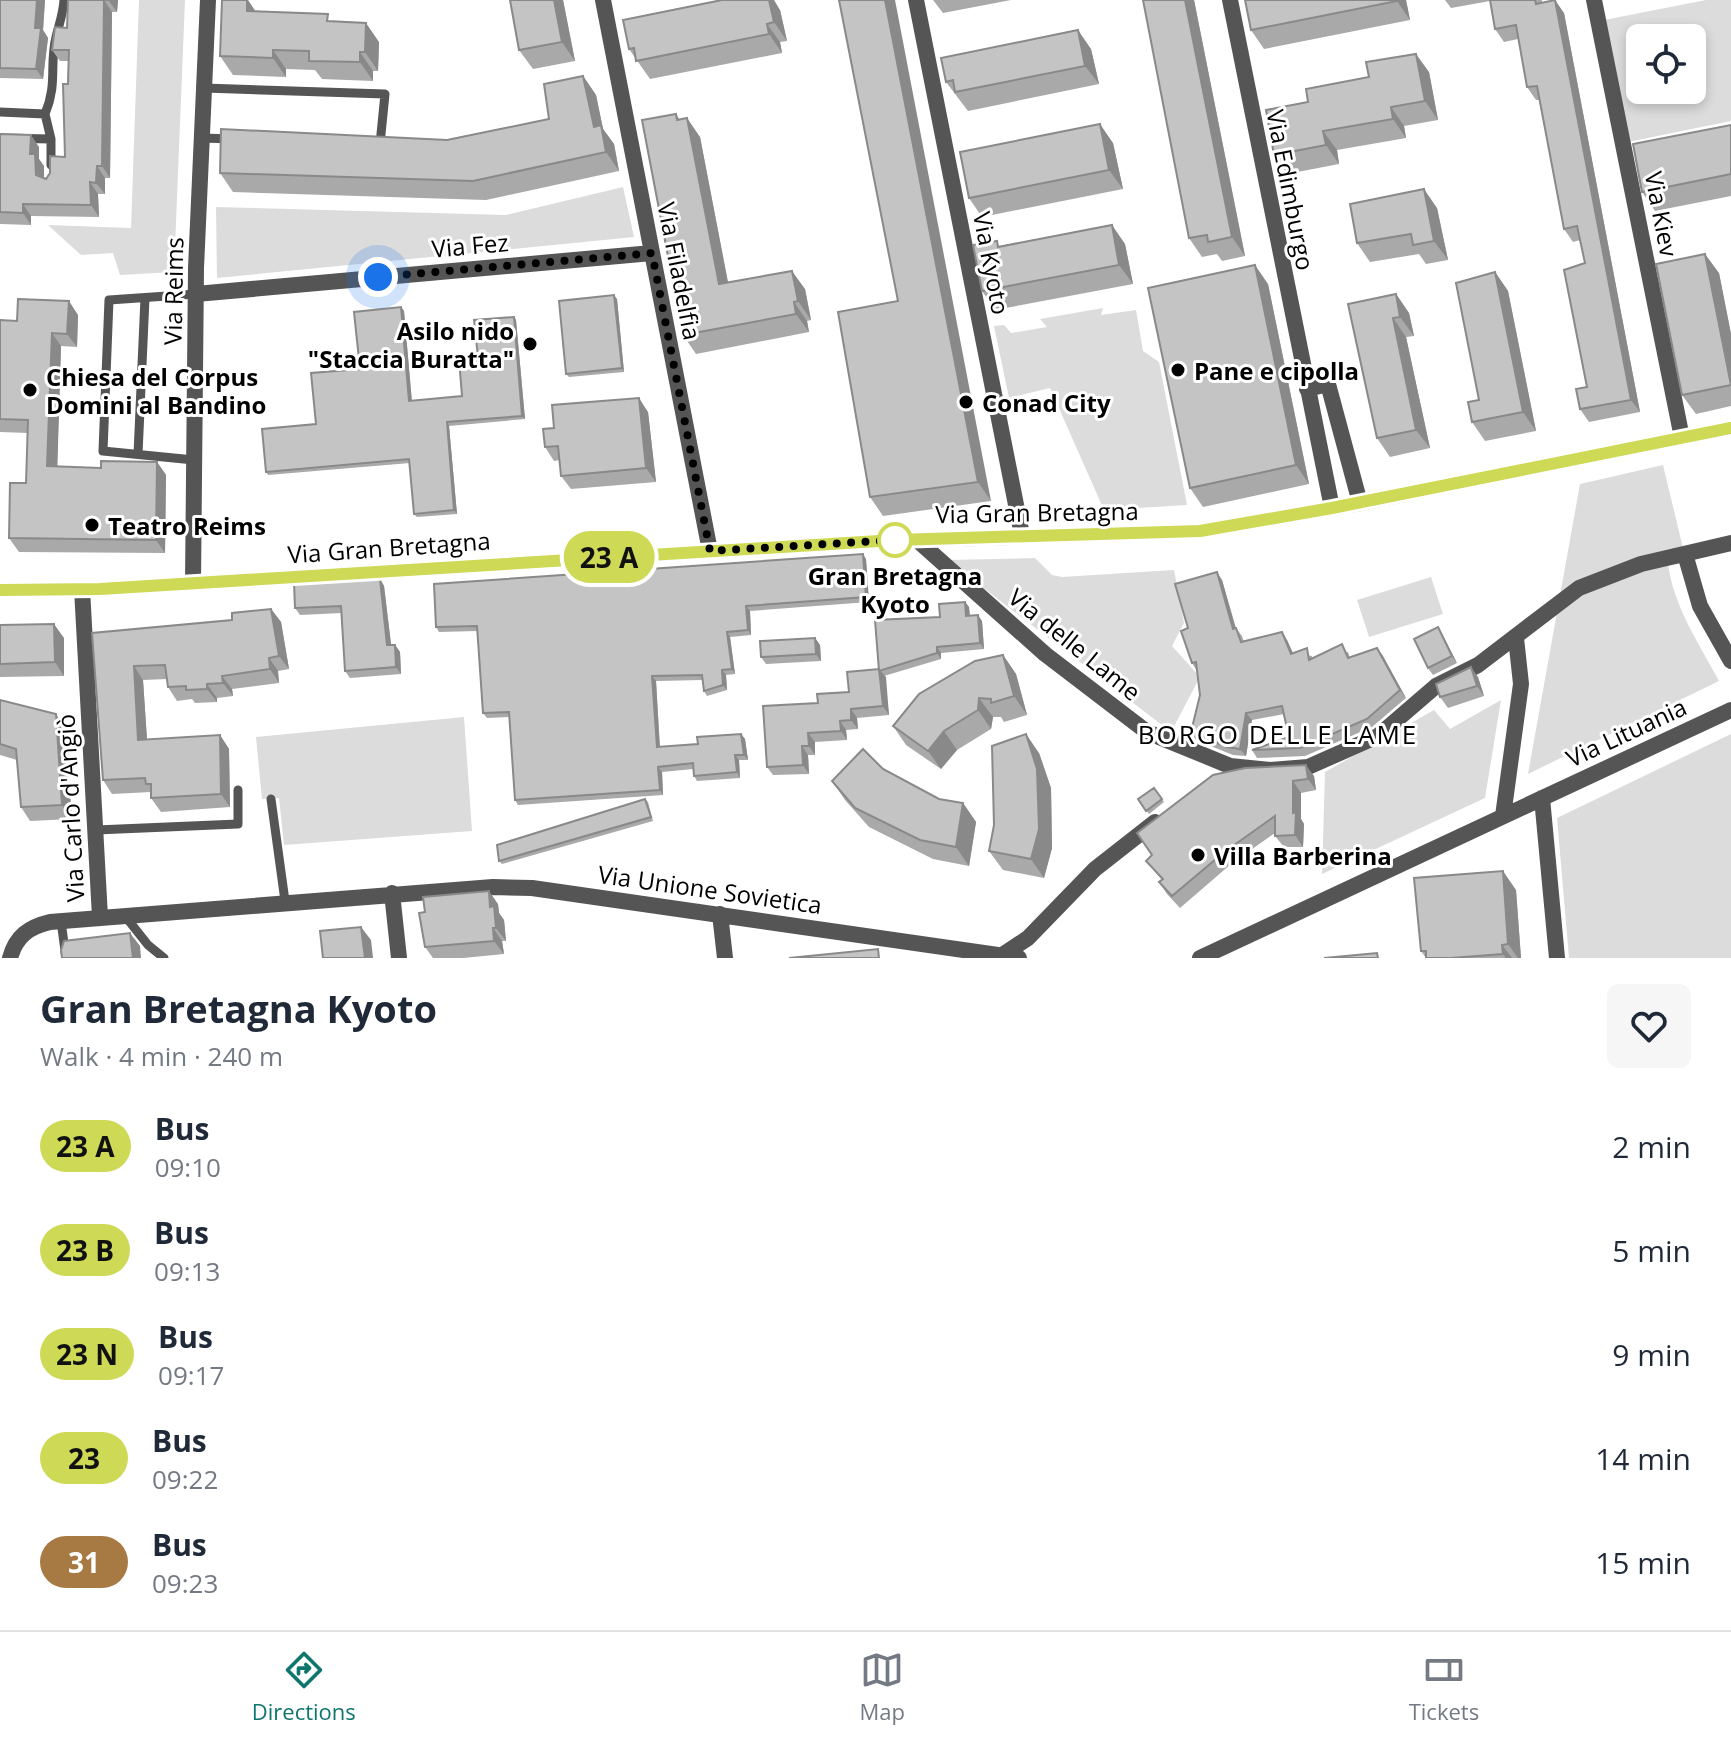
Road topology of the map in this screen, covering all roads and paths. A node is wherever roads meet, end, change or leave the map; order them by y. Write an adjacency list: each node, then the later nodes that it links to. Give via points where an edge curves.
1 (64, 0): 9 (lane, via 54,92)
2 (208, 0): 7 (street, Via Reims)
3 (603, 0): 16 (street, Via Filadelfia)
4 (916, 0): 26 (street, Via Kyoto)
5 (1230, 0): 19 (street, Via Edimburgo)
6 (1594, 0): 21 (street, Via Kiev)
7 (204, 88): 11 (street, Via Reims); 14 (lane, via 385,94 381,144)
8 (0, 112): 9 (lane)
9 (45, 114): 12 (lane)
10 (0, 138): 12 (lane)
11 (202, 138): 13 (lane); 17 (street, Via Reims)
12 (51, 139): 15 (lane)
13 (246, 140)
14 (366, 144)
15 (51, 184)
16 (652, 253): 17 (street, Via Fez); 29 (street, Via Filadelfia)
17 (196, 294): 18 (lane); 23 (street, Via Reims)
18 (145, 298): 22 (lane); 22 (lane, via 109,300 103,451)
19 (1307, 389): 24 (street, via 1328,384); 25 (street, Via Edimburgo)
20 (1731, 428): 21 (street, Via Gran Bretagna)
21 (1682, 438): 24 (street, Via Gran Bretagna)
22 (138, 454): 23 (lane)
23 (194, 460): 31 (street, Via Reims)
24 (1360, 503): 25 (street, Via Gran Bretagna)
25 (1332, 508): 26 (street, Via Gran Bretagna, via 1200,531)
26 (1022, 535): 27 (street, Via Gran Bretagna)
27 (916, 539): 29 (street, Via Gran Bretagna); 34 (street, Via delle Lame, via 1045,654 1147,732 1224,770 1295,768 1336,757 1378,736 1436,686)
28 (1731, 543): 30 (street, Via delle Lame)
29 (710, 551): 31 (street, Via Gran Bretagna)
30 (1685, 554): 34 (street, Via delle Lame, via 1587,584); 35 (street, via 1700,606)
31 (193, 583): 32 (street, Via Gran Bretagna)
32 (82, 589): 33 (street, Via Gran Bretagna); 42 (street, Via Carlo d'Angiò)
33 (0, 590)
34 (1516, 638): 41 (street, via 1521,684)
35 (1731, 661)
36 (1731, 710): 38 (street, Via Lituania)
37 (238, 790): 42 (lane, via 238,824)
38 (1542, 798): 41 (street); 56 (street)
39 (271, 799): 44 (lane)
40 (1168, 813): 49 (street, via 1095,869)
41 (1503, 816): 55 (street)
42 (96, 830): 47 (street, Via Carlo d'Angiò)
43 (392, 893): 44 (street, Via Unione Sovietica); 45 (street, Via Unione Sovietica, via 532,888); 53 (street)
44 (285, 901): 46 (street, Via Unione Sovietica)
45 (720, 914): 49 (street, Via Unione Sovietica); 54 (street)
46 (125, 916): 47 (street, Via Unione Sovietica); 52 (lane)
47 (100, 917): 48 (street, Via Carlo d'Angiò)
48 (61, 921): 50 (street, Via Carlo d'Angiò, via 26,931); 51 (lane)
49 (1006, 957)
50 (10, 958)
51 (66, 958)
52 (164, 958)
53 (399, 958)
54 (725, 958)
55 (1200, 958)
56 (1557, 958)

